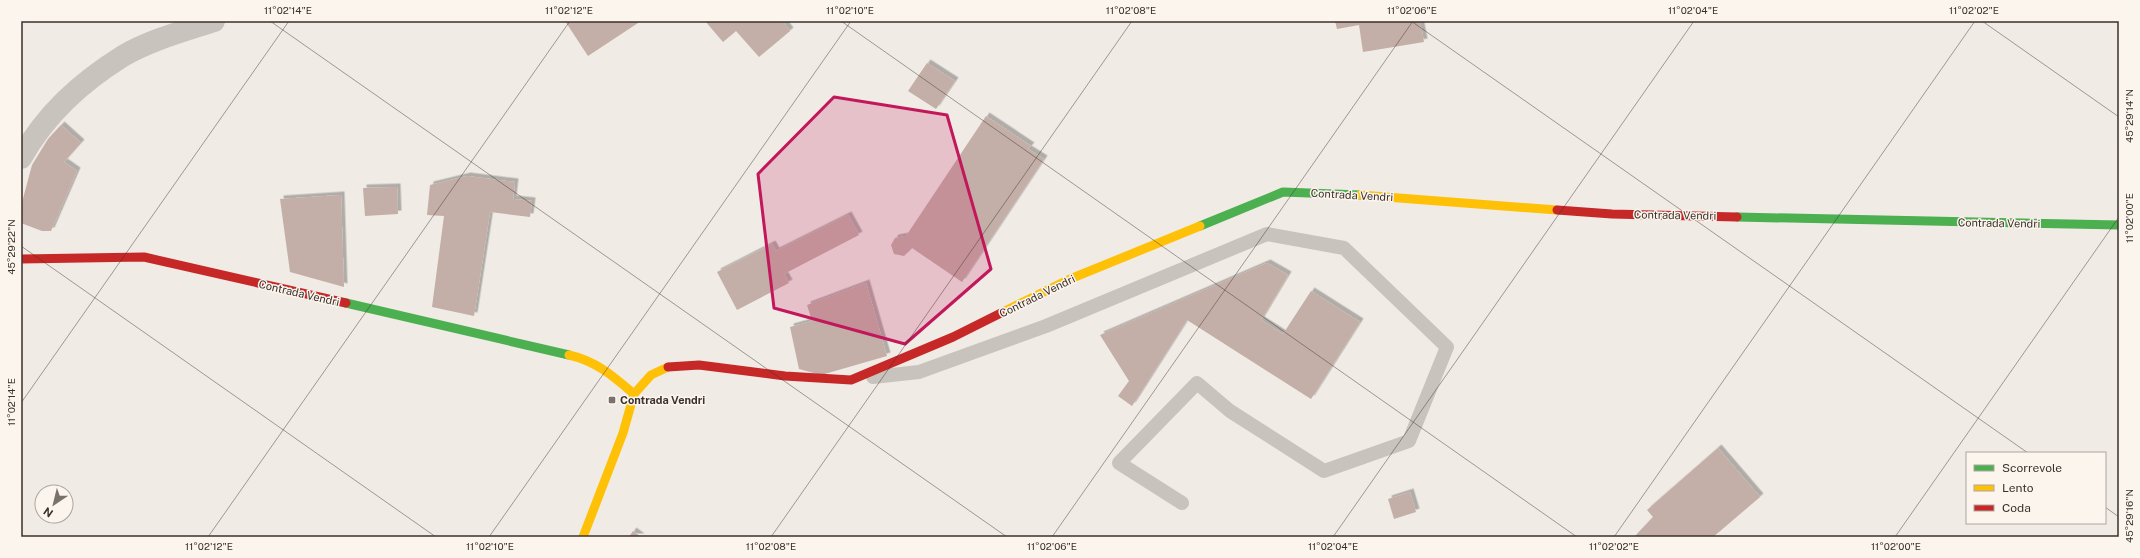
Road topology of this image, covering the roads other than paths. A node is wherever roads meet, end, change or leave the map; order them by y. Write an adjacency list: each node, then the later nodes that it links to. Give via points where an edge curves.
1 (214, 21): 2 (street, via 169,36 124,56 70,94 32,139)
2 (21, 158)
3 (2119, 226): 5 (street, Contrada Vendri, via 1612,214 1335,193 1283,192 1070,279 953,337)
4 (21, 259): 6 (street, Contrada Vendri, via 144,257 587,359 612,375)
5 (851, 380): 6 (street, Contrada Vendri, via 785,376 699,365 671,366 651,374); 7 (lane, via 919,372 1046,326 1267,234 1344,248 1447,347 1409,441 1324,471 1230,411 1197,383 1119,463)
6 (634, 394): 8 (street, Contrada Vendri, via 623,433)
7 (1182, 503)
8 (584, 537)

